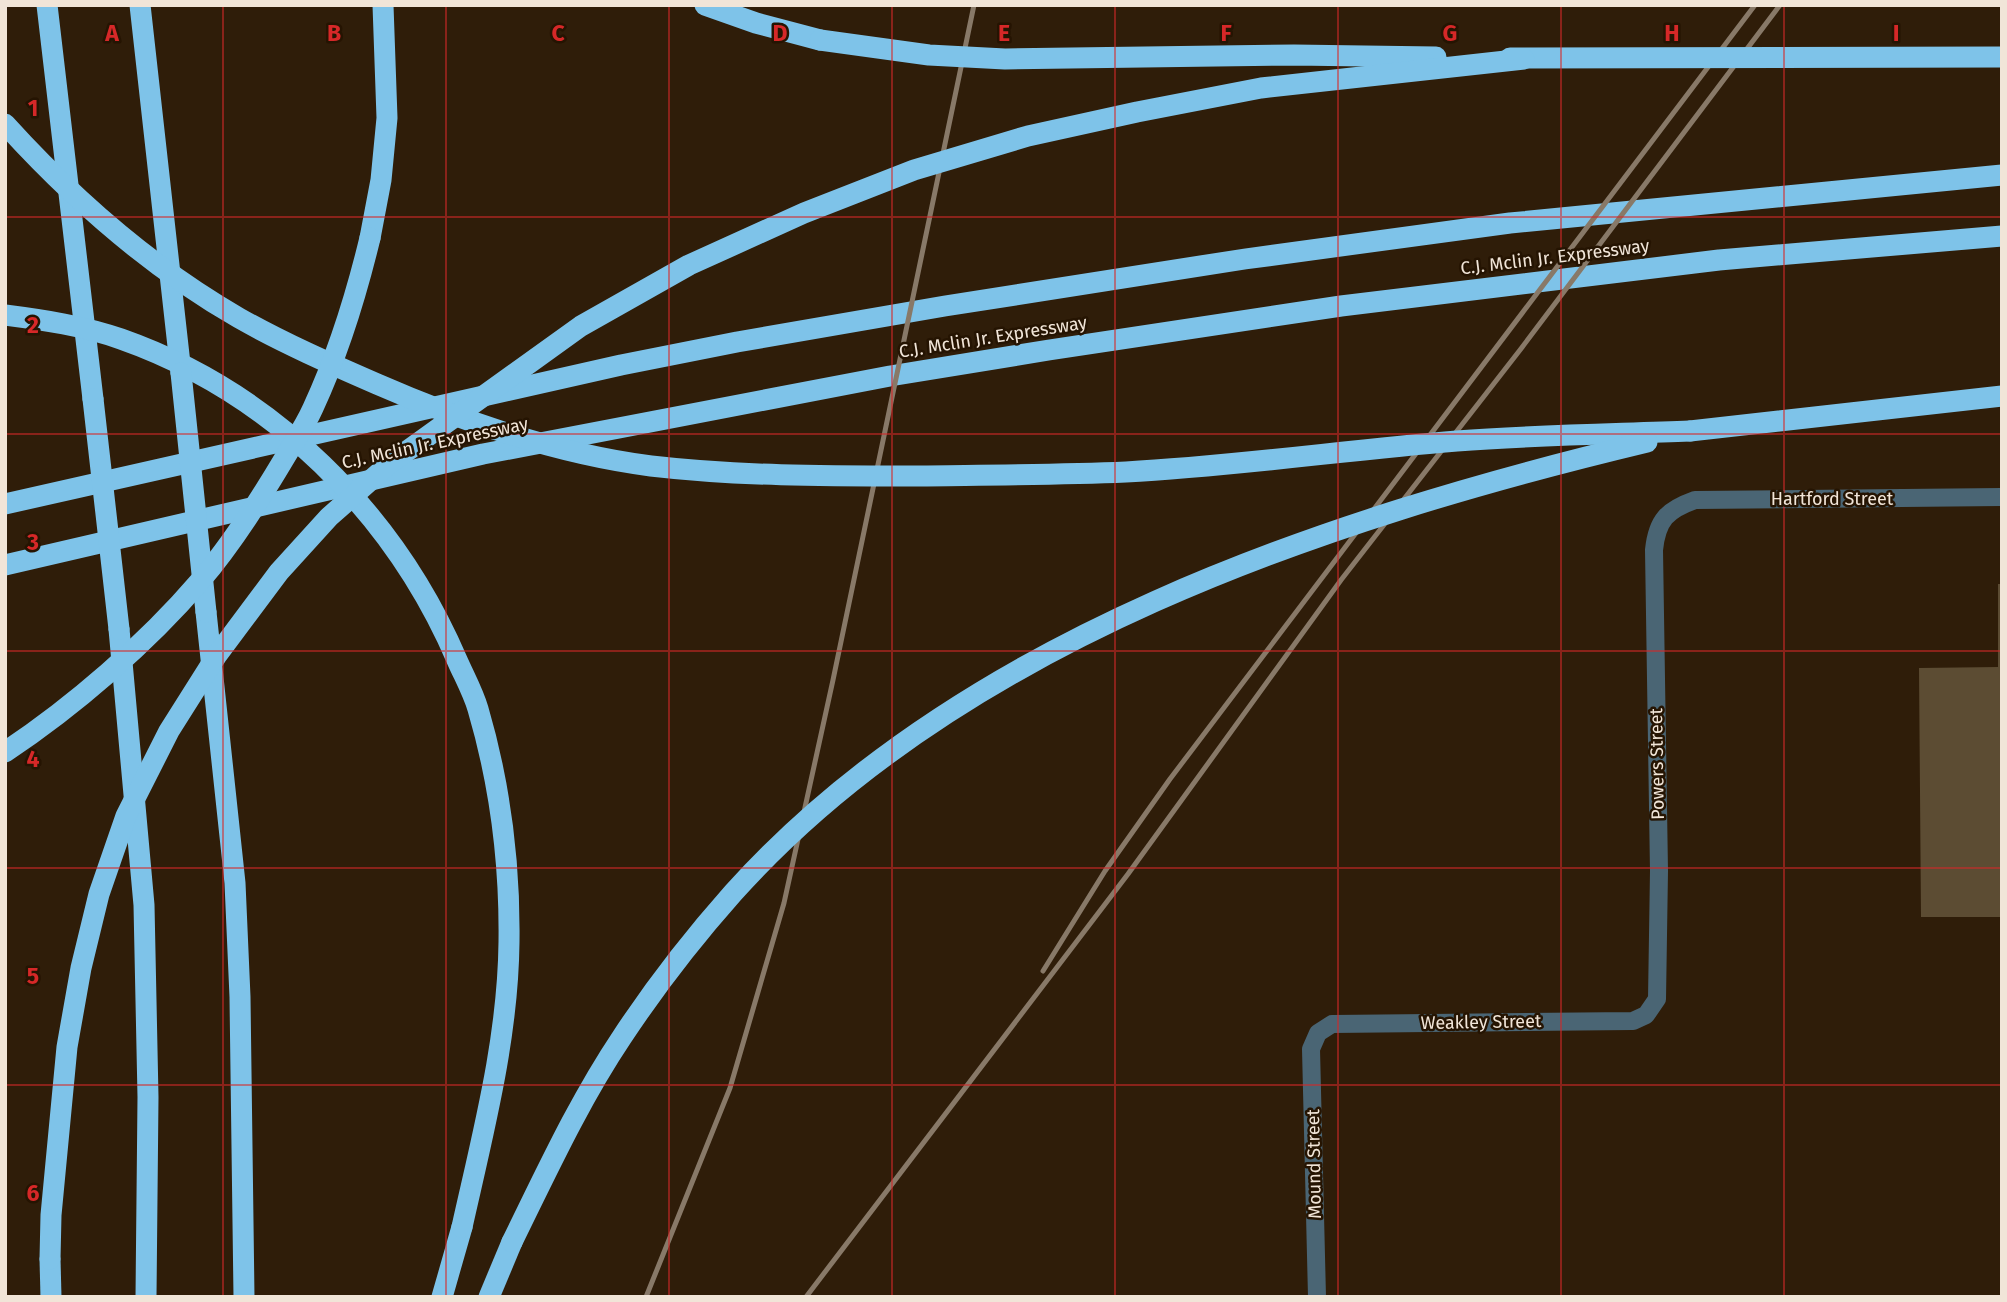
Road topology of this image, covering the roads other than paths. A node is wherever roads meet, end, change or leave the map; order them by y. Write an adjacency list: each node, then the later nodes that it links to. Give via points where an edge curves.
1 (47, 5): 21 (highway, bridge, via 119,629 144,905)
2 (139, 5): 22 (highway, bridge, via 235,883)
3 (383, 5): 17 (highway, bridge, via 387,118 381,180 343,334 312,410 274,476 199,581 91,686)
4 (705, 5): 6 (highway, bridge, via 820,40 929,55)
5 (2002, 57): 6 (highway, bridge)
6 (1524, 59): 20 (highway, bridge, via 1261,88 1028,136 914,170 804,213 677,272 581,326 389,464 329,517 248,613 169,731 126,816 99,894 69,1034 51,1215)
7 (5, 124): 12 (highway, bridge, via 89,208 183,282 238,318 421,404 491,429 648,465 808,476 1130,472 1459,441)
8 (2002, 175): 14 (highway, C.J. Mclin Jr. Expressway, via 1510,223 1245,258 959,304 621,365)
9 (2002, 236): 16 (highway, C.J. Mclin Jr. Expressway, via 1718,260 1341,306 890,376 483,454)
10 (5, 315): 23 (highway, bridge, via 58,322 119,338 178,362 281,427 326,466 382,530 445,632 477,705 492,760 505,851 508,930 502,1034 491,1102)
11 (2002, 396): 12 (highway)
12 (1690, 431): 24 (highway, bridge, via 1528,470 1383,513 1257,559 1054,651 955,707 869,767 789,836 734,892 621,1038 569,1127)
13 (2002, 497): 15 (street, Hartford Street, via 1695,500)
14 (5, 504)
15 (1667, 514): 18 (street, Powers Street, via 1656,533 1654,550 1657,999)
16 (5, 565)
17 (5, 752)
18 (1646, 1015): 19 (street, Weakley Street, via 1633,1021 1332,1024)
19 (1318, 1033): 25 (street, Mound Street, via 1311,1049)
20 (51, 1297)
21 (146, 1297)
22 (244, 1297)
23 (442, 1297)
24 (489, 1297)
25 (1317, 1297)

